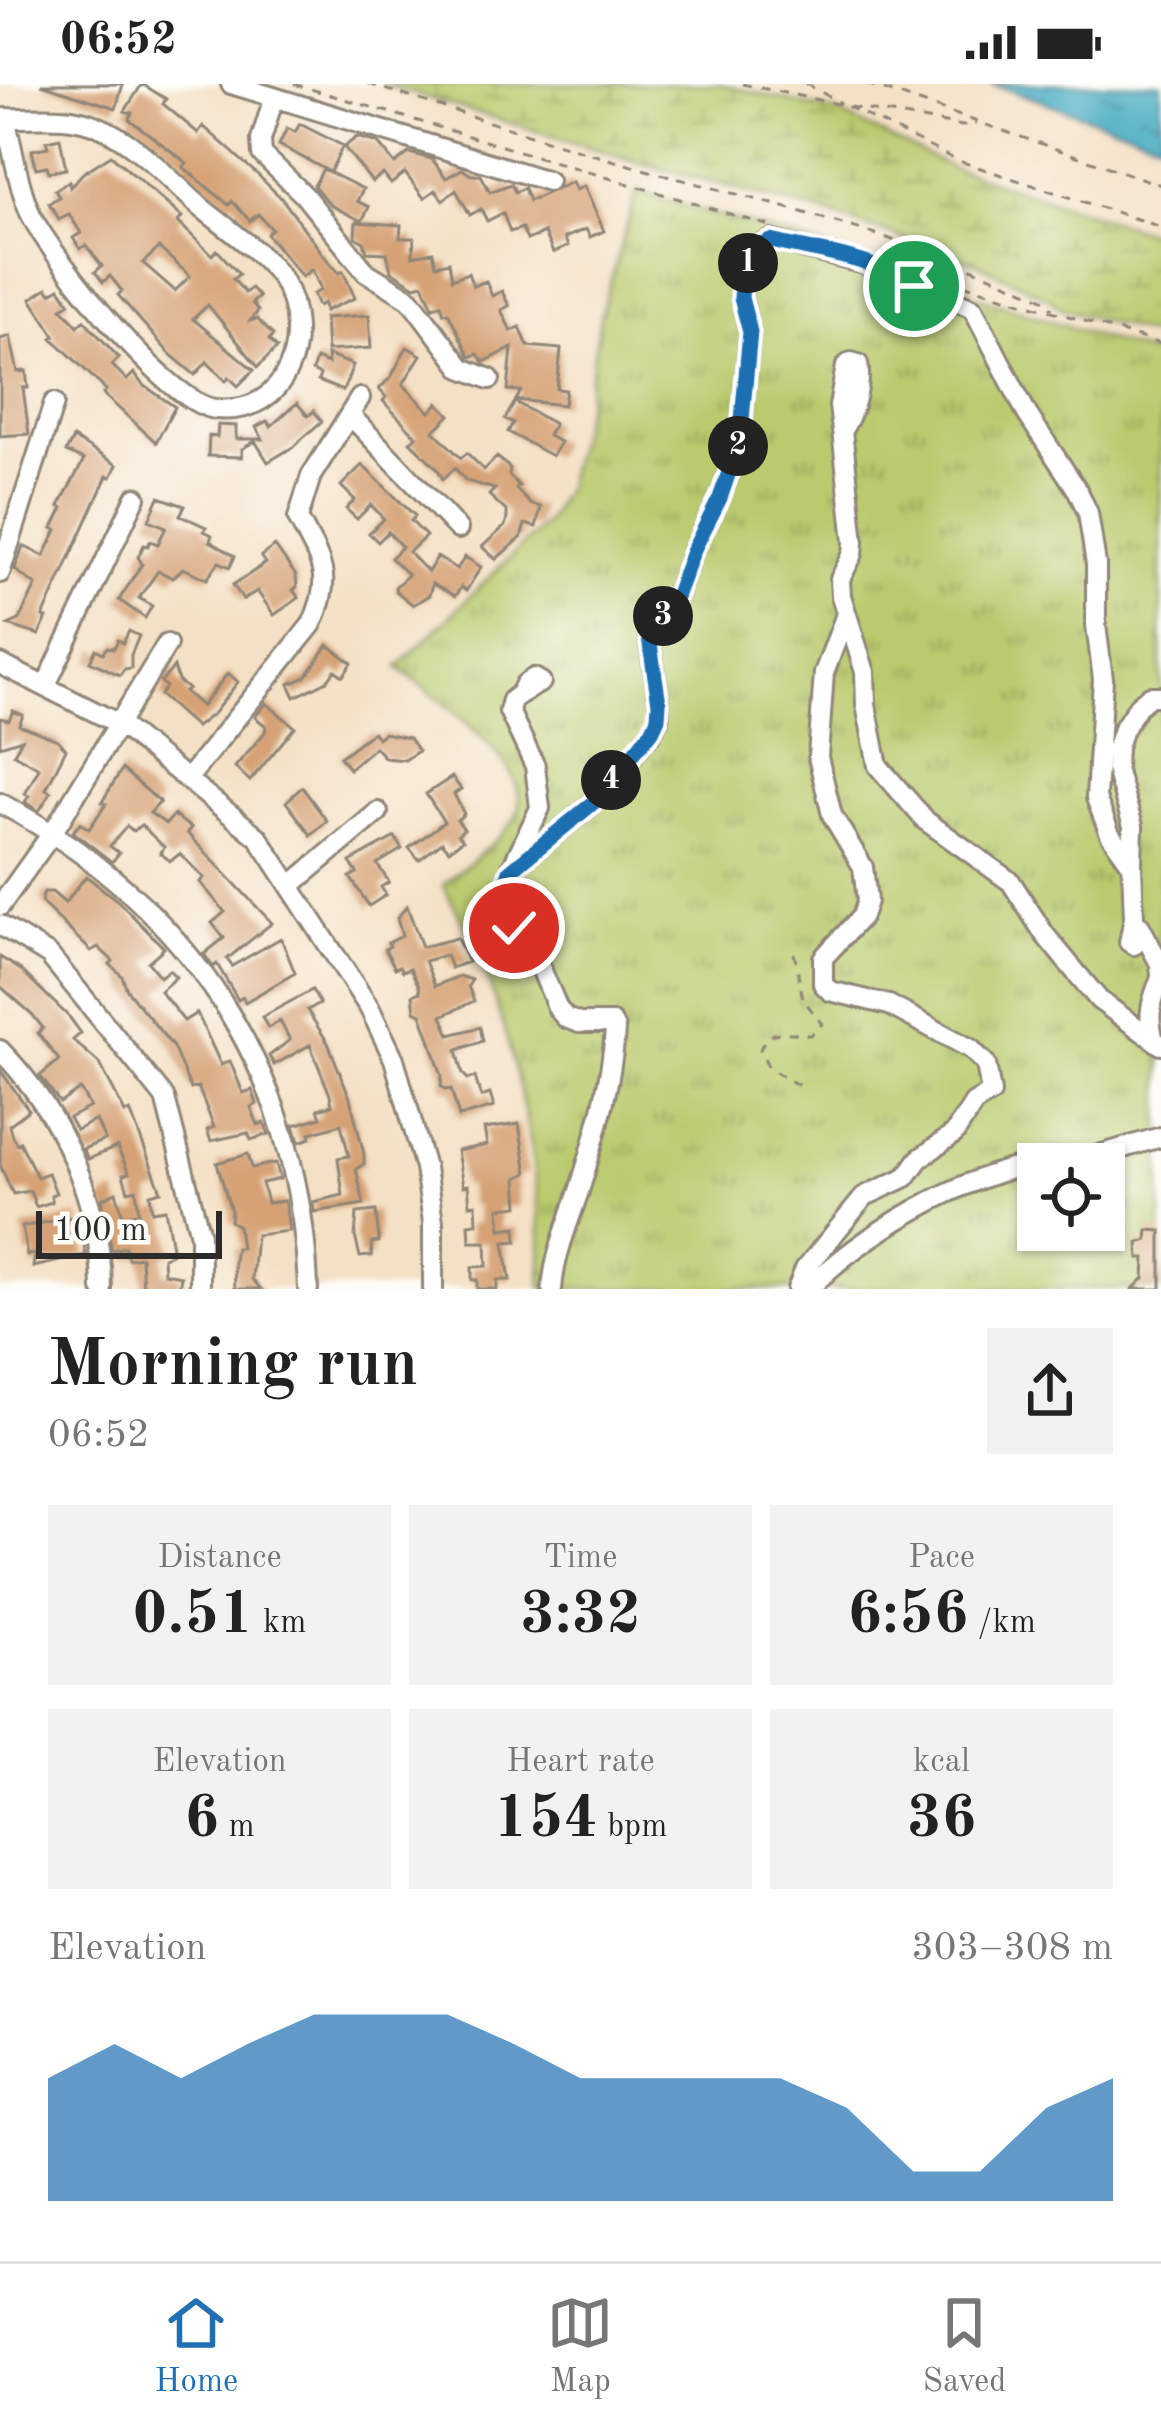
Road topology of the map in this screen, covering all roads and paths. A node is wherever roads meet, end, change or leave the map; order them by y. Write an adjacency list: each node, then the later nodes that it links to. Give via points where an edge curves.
1 (231, 84): 7 (street)
2 (294, 84): 14 (path)
3 (368, 84): 16 (path, via 942,255 1048,301)
4 (742, 84): 8 (path)
5 (806, 84): 8 (path)
6 (868, 84): 10 (path)
7 (274, 97): 11 (street); 18 (street, via 262,154 366,272 410,299 462,368)
8 (847, 106): 10 (path); 13 (path, via 956,160)
9 (2, 108): 9 (street, via 30,212 93,307 191,400 215,410 256,405 289,373 299,321 281,278 123,140 76,119)
10 (979, 123): 12 (path)
11 (548, 181)
12 (1161, 185)
13 (1161, 227)
14 (783, 230)
15 (940, 277): 16 (path)
16 (1052, 312): 17 (path)
17 (1161, 344)
18 (490, 379)
19 (54, 403): 23 (street)
20 (842, 430): 24 (street, via 854,542 840,579)
21 (136, 497): 27 (street)
22 (458, 529): 31 (street, via 355,406 311,476 298,518 325,568 312,624)
23 (0, 573)
24 (845, 617): 44 (street, via 887,778 926,821 1002,874 1084,985); 56 (street, via 824,673 818,758 832,815 862,867 867,901 823,958 823,984 890,1005 971,1049 986,1064 992,1093 906,1177 866,1196)
25 (167, 644): 30 (street)
26 (0, 664): 27 (street)
27 (46, 685): 30 (street)
28 (520, 694): 36 (street, via 509,711 536,766 540,808)
29 (1161, 696): 35 (street, via 1138,706 1117,747)
30 (118, 724): 31 (street); 34 (street)
31 (188, 777): 37 (street, via 258,837)
32 (0, 803): 34 (street)
33 (378, 812): 37 (street)
34 (53, 832): 38 (street); 53 (street, via 155,916 223,1000 291,1152)
35 (1132, 866): 36 (street, via 1096,798 1102,679 1088,513 984,323 965,302 898,275 771,241 756,248 742,282 750,332 740,441 674,602 649,638 658,718 592,804); 41 (street, via 1134,922)
36 (510, 871): 55 (street, via 503,910 534,952 558,1009 578,1023 615,1029)
37 (290, 886): 54 (street, via 394,1059 425,1168)
38 (0, 906)
39 (0, 926): 52 (street, via 49,955 165,1098 200,1234)
40 (794, 953): 47 (path, via 803,999 822,1024 810,1034 772,1034 760,1050 769,1068)
41 (1160, 964): 42 (street)
42 (1161, 977): 43 (street)
43 (1151, 1000): 44 (street); 45 (street)
44 (1131, 1022): 45 (street)
45 (1157, 1041)
46 (0, 1050): 51 (street, via 45,1103 79,1173)
47 (801, 1087)
48 (1161, 1136): 49 (street)
49 (1125, 1147)
50 (1017, 1169): 57 (street, via 927,1204)
51 (102, 1289)
52 (200, 1289)
53 (308, 1289)
54 (434, 1289)
55 (552, 1289)
56 (797, 1289)
57 (809, 1289)

